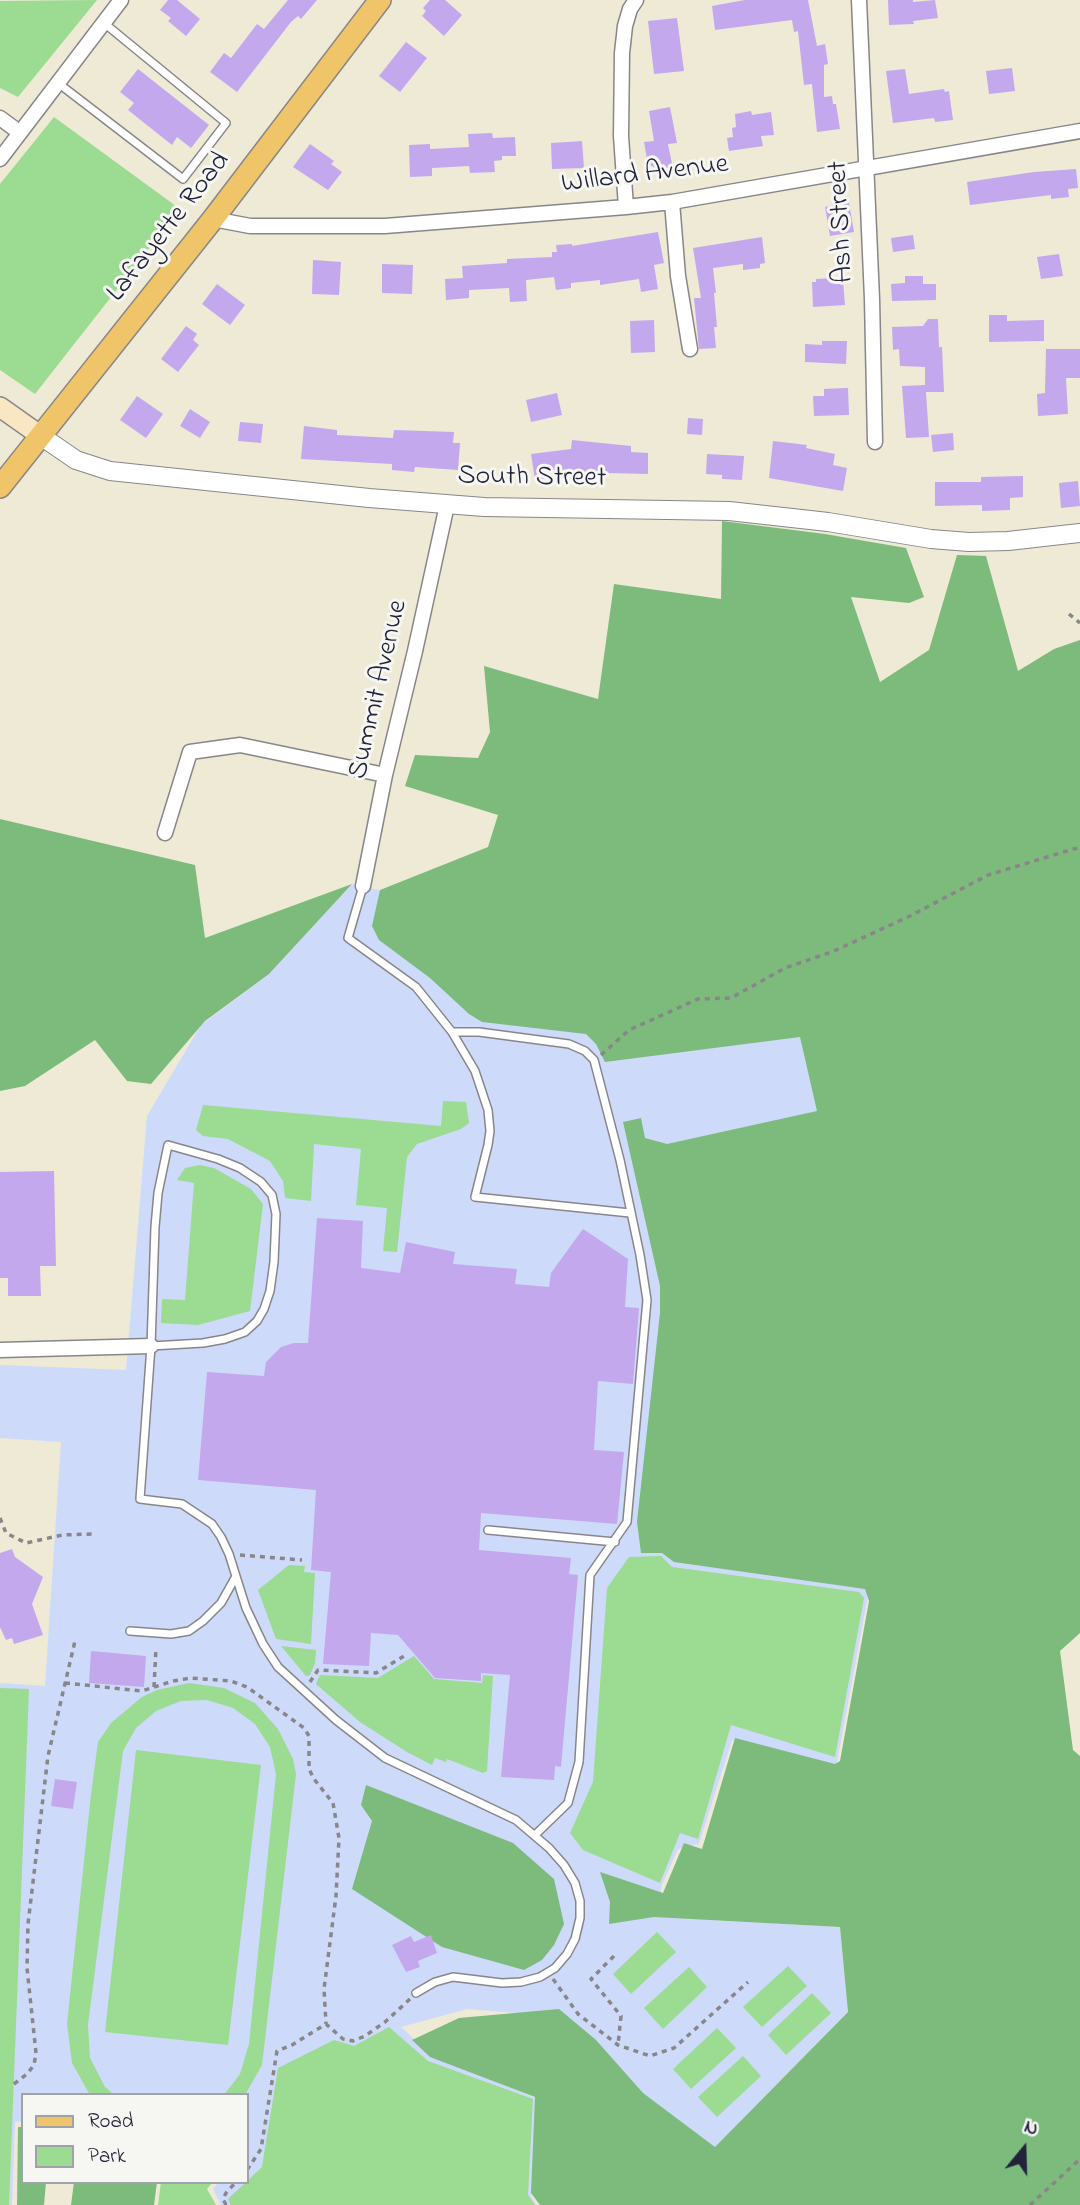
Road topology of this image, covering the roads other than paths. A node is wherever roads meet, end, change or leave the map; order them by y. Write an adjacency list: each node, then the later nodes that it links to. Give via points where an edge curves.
1 (121, 0): 5 (street)
2 (380, 0): 14 (main road, Lafayette Road)
3 (636, 0): 13 (street, via 625,26 622,53)
4 (859, 0): 11 (street, Ash Street)
5 (104, 23): 6 (street); 6 (lane, via 226,123 183,179)
6 (58, 83): 9 (street)
7 (0, 118): 9 (street)
8 (1080, 131): 11 (street, Willard Avenue)
9 (19, 132): 10 (street)
10 (0, 159)
11 (865, 168): 12 (street, Willard Avenue); 18 (street, Ash Street)
12 (671, 202): 13 (street, Willard Avenue); 15 (street)
13 (626, 207): 14 (street, Willard Avenue, via 385,226 250,226)
14 (214, 219): 17 (main road, Lafayette Road)
15 (690, 349)
16 (0, 407): 17 (main road, South Street)
17 (41, 436): 19 (main road, Lafayette Road); 20 (street, South Street, via 76,460 110,471)
18 (875, 442)
19 (0, 488)
20 (447, 505): 21 (street, South Street, via 729,511 969,542); 22 (street, Summit Avenue)
21 (1080, 533)
22 (385, 775): 23 (street, via 240,746 190,752); 24 (street, Summit Avenue)
23 (165, 833)
24 (363, 886): 25 (lane, via 348,938 416,987)
25 (452, 1032): 26 (lane, via 569,1044 594,1060); 26 (lane, via 475,1071 488,1110 489,1138 475,1197)
26 (630, 1213): 30 (lane, via 647,1300 627,1522)
27 (151, 1346): 27 (lane, via 204,1343 245,1332 264,1309 274,1262 276,1214 272,1195 261,1182 218,1159 168,1145 155,1227); 28 (street); 31 (lane, via 140,1499 182,1504 200,1514 221,1537)
28 (0, 1350)
29 (488, 1530): 30 (lane)
30 (615, 1542): 33 (lane, via 590,1575 579,1762 568,1803)
31 (235, 1578): 32 (lane, via 221,1603 189,1631); 33 (lane, via 278,1667 336,1720 385,1758 516,1820)
32 (130, 1631)
33 (535, 1835): 34 (lane, via 564,1865 580,1901 575,1939 567,1954 548,1972 521,1982 453,1977)
34 (416, 1993)

